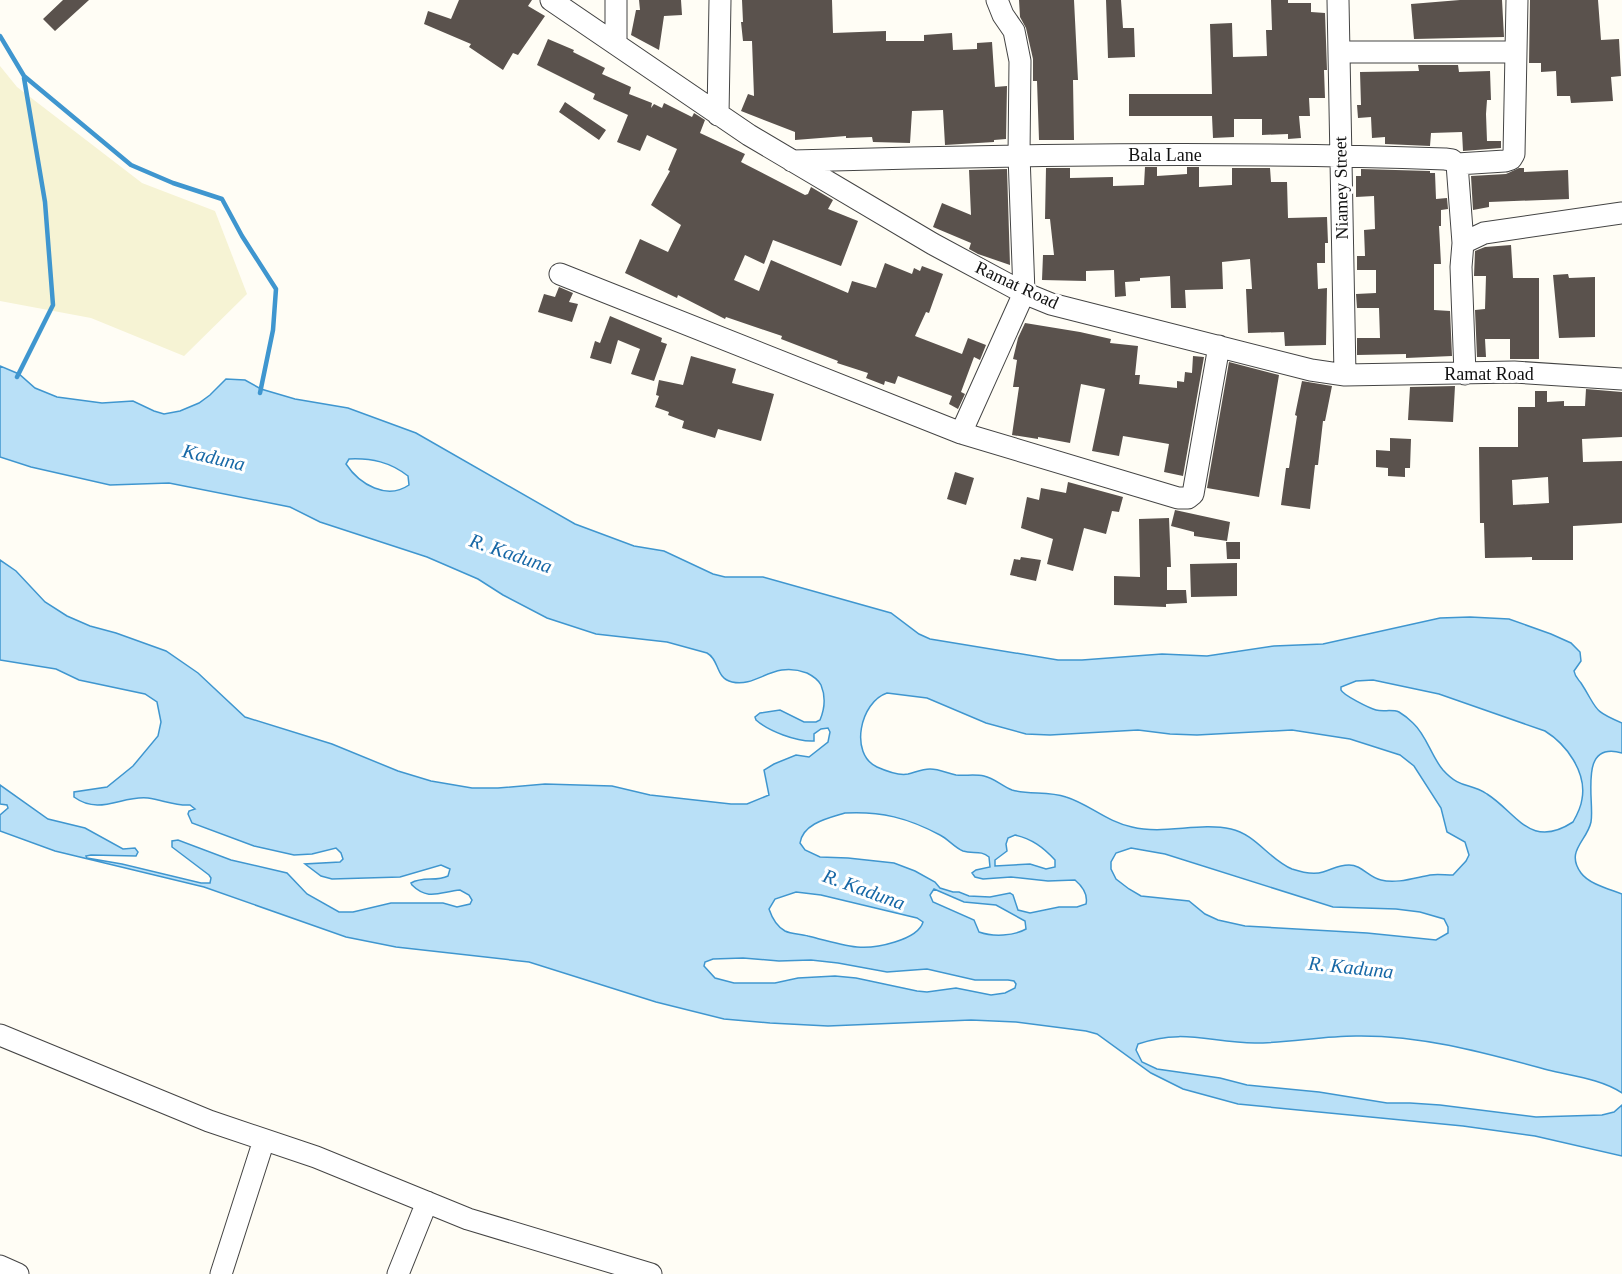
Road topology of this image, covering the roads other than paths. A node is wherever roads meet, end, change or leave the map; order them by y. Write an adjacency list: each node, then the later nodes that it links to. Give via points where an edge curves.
1 (551, 0): 7 (street, Ramat Road)
2 (616, 0): 7 (street)
3 (720, 0): 10 (street)
4 (998, 0): 11 (street, via 1014,31 1020,61)
5 (1338, 0): 8 (street, Niamey Street)
6 (1517, 0): 9 (street)
7 (616, 43): 10 (street, Ramat Road)
8 (1339, 52): 9 (street); 12 (street, Niamey Street)
9 (1516, 52): 14 (street, Bala Lane, via 1512,159)
10 (718, 115): 13 (street, Ramat Road)
11 (1019, 155): 12 (street, Bala Lane); 13 (street, Bala Lane); 18 (street)
12 (1341, 155): 14 (street, Bala Lane, via 1445,159); 21 (street, Niamey Street)
13 (792, 161): 18 (street, Ramat Road)
14 (1457, 164): 16 (street)
15 (1622, 213): 16 (street, via 1484,233)
16 (1463, 243): 20 (street)
17 (560, 274): 23 (street)
18 (1024, 293): 19 (street, Ramat Road, via 1051,304); 23 (street)
19 (1219, 346): 21 (street, Ramat Road); 23 (street, via 1193,494 1188,498)
20 (1465, 374): 21 (street, Ramat Road); 22 (street, Ramat Road, via 1514,372)
21 (1346, 375)
22 (1622, 379)
23 (961, 433)
24 (0, 1035): 25 (street, via 208,1121)
25 (264, 1140): 26 (street); 29 (street)
26 (427, 1202): 30 (street); 31 (street, via 468,1219)
27 (0, 1266): 28 (street)
28 (18, 1274)
29 (221, 1274)
30 (398, 1274)
31 (651, 1274)

